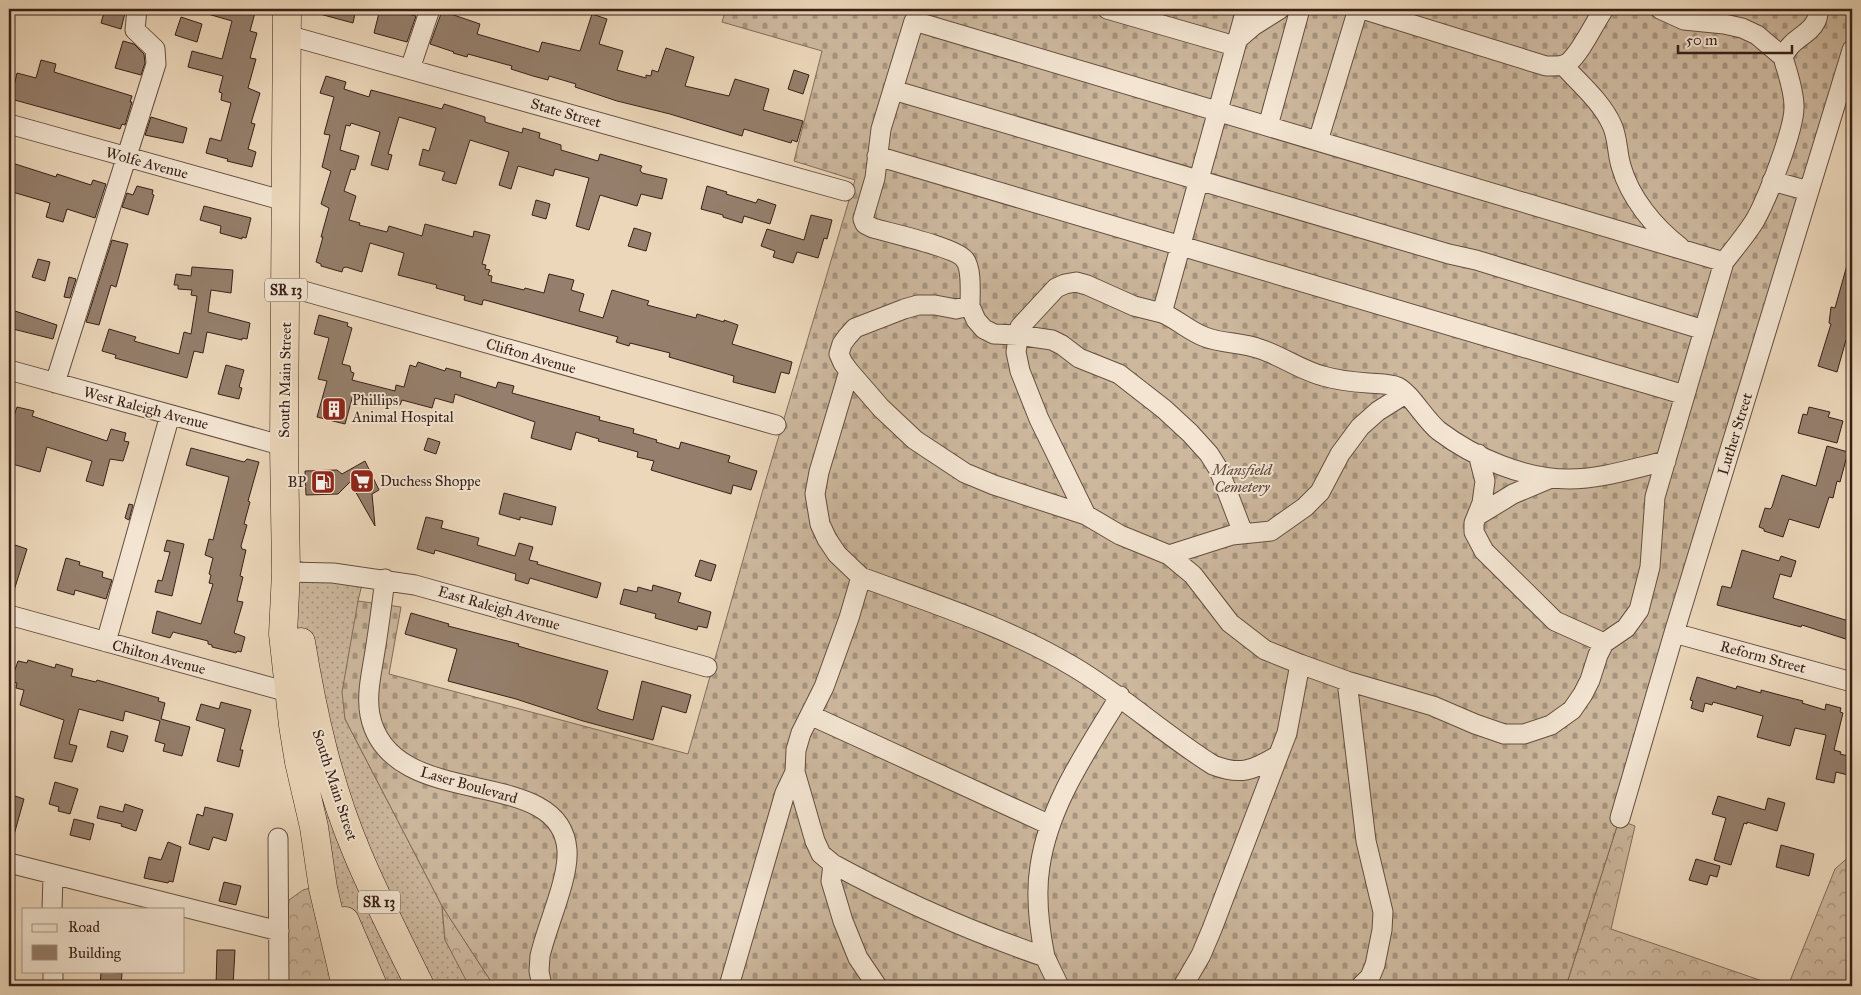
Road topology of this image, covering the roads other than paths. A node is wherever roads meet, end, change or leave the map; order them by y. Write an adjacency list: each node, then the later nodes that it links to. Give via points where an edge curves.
1 (137, 9): 25 (street, via 135,30 155,49 156,64)
2 (430, 9): 18 (street)
3 (1107, 9): 14 (street)
4 (1246, 9): 14 (street)
5 (1280, 9): 14 (street, via 1253,26)
6 (1300, 9): 22 (street)
7 (1358, 9): 23 (street)
8 (1362, 9): 17 (street, via 1546,66)
9 (1605, 9): 17 (street, via 1569,62)
10 (1661, 9): 16 (street, via 1684,20 1742,28 1758,35)
11 (1820, 9): 16 (street, via 1812,26 1791,43)
12 (916, 15): 19 (street); 20 (street)
13 (287, 22): 18 (street, State Street); 30 (highway, South Main Street / SR 13)
14 (1237, 42): 20 (street)
15 (1852, 50): 29 (street, Luther Street)
16 (1784, 57): 27 (street, via 1794,118)
17 (1563, 64): 32 (street, via 1607,116 1621,166 1638,202 1666,236)
18 (410, 69): 28 (street, State Street)
19 (893, 90): 24 (street); 26 (street)
20 (1217, 111): 22 (street); 26 (street)
21 (9, 124): 25 (street, Wolfe Avenue)
22 (1268, 126): 23 (street)
23 (1318, 141): 32 (street)
24 (877, 156): 31 (street); 35 (street, via 875,178 863,219 865,224 962,256 969,271)
25 (126, 157): 30 (street, Wolfe Avenue); 41 (street)
26 (1198, 180): 31 (street); 37 (street)
27 (1772, 181): 29 (street); 33 (street, via 1755,221)
28 (845, 191)
29 (1809, 191): 58 (street, Luther Street)
30 (285, 201): 34 (highway, South Main Street / SR 13)
31 (1181, 246): 36 (street); 43 (street)
32 (1684, 250): 33 (street)
33 (1724, 262): 37 (street)
34 (286, 286): 45 (street, Clifton Avenue); 46 (highway, South Main Street / SR 13)
35 (970, 306): 38 (street, via 984,328 994,334); 40 (street, via 956,309 918,305 855,328 842,344 839,354)
36 (1162, 313): 38 (street, via 1134,306 1076,282 1056,288 1024,321); 42 (street, via 1217,341 1259,348 1323,376 1391,385)
37 (1704, 330): 43 (street)
38 (1018, 335): 50 (street, via 1016,352 1027,389); 52 (street, via 1052,340 1062,345 1080,358 1119,374 1164,409 1209,454 1219,470)
39 (9, 370): 41 (street, West Raleigh Avenue)
40 (849, 371): 50 (street, via 881,408 916,440 966,472 1002,488); 55 (street, via 815,494 820,524 827,539 837,554)
41 (55, 383): 44 (street, West Raleigh Avenue)
42 (1406, 394): 47 (street, via 1438,430); 52 (street, via 1378,411 1360,427 1340,454 1320,492 1305,507 1271,531)
43 (1685, 395): 48 (street)
44 (170, 415): 46 (street, West Raleigh Avenue); 59 (street)
45 (776, 425)
46 (284, 446): 54 (highway, South Main Street / SR 13)
47 (1478, 454): 49 (street, via 1521,472); 51 (street, via 1486,481)
48 (1666, 461): 49 (street, via 1604,476); 60 (street, via 1655,496 1650,567 1641,604 1626,628)
49 (1551, 478): 51 (street, via 1513,494)
50 (1086, 515): 53 (street, via 1120,535)
51 (1477, 516): 60 (street, via 1474,532 1484,550 1530,598 1555,621)
52 (1243, 533): 53 (street)
53 (1169, 555): 61 (street, via 1192,576 1230,623 1265,650)
54 (286, 572): 56 (street, East Raleigh Avenue); 65 (highway, South Main Street / SR 13, via 283,634)
55 (861, 576): 66 (street, via 1006,632); 67 (street, via 824,687)
56 (385, 579): 62 (street, East Raleigh Avenue); 86 (street, Laser Boulevard, via 368,700 374,731 383,746 414,770 512,796 544,809 563,832 566,866 540,956)
57 (9, 615): 59 (street, Chilton Avenue)
58 (1674, 633): 64 (street, Reform Street); 70 (street, Luther Street)
59 (106, 642): 65 (street, Chilton Avenue)
60 (1604, 643): 63 (street, via 1584,694 1572,710 1551,725 1524,734 1504,734 1433,706)
61 (1300, 664): 63 (street); 68 (street, via 1287,733)
62 (707, 666)
63 (1347, 681): 91 (street, via 1366,841 1383,912 1375,965)
64 (1852, 682)
65 (300, 695): 72 (highway, South Main Street / SR 13, via 299,762); 85 (highway, South Main Street / SR 13, via 354,846)
66 (1120, 696): 68 (street, via 1200,757 1227,771 1257,768); 71 (street, via 1070,781)
67 (810, 715): 69 (street, via 796,750); 71 (street)
68 (1277, 756): 90 (street, via 1212,929)
69 (795, 772): 75 (street, via 815,841 821,854); 87 (street, via 785,793)
70 (1620, 818)
71 (1050, 824): 79 (street, via 1040,866 1038,898)
72 (314, 827): 83 (highway, via 323,888); 84 (highway, SR 13, via 346,926)
73 (278, 838): 78 (street)
74 (9, 863): 76 (street)
75 (833, 864): 79 (street, via 975,932); 88 (street, via 831,881 843,921 858,958)
76 (54, 875): 77 (street); 78 (street)
77 (52, 908)
78 (279, 931): 82 (street)
79 (1045, 957): 89 (street)
80 (53, 972): 81 (street)
81 (53, 986)
82 (279, 986)
83 (346, 986)
84 (373, 986)
85 (420, 986)
86 (542, 986)
87 (729, 986)
88 (877, 986)
89 (1060, 986)
90 (1183, 986)
91 (1361, 986)

